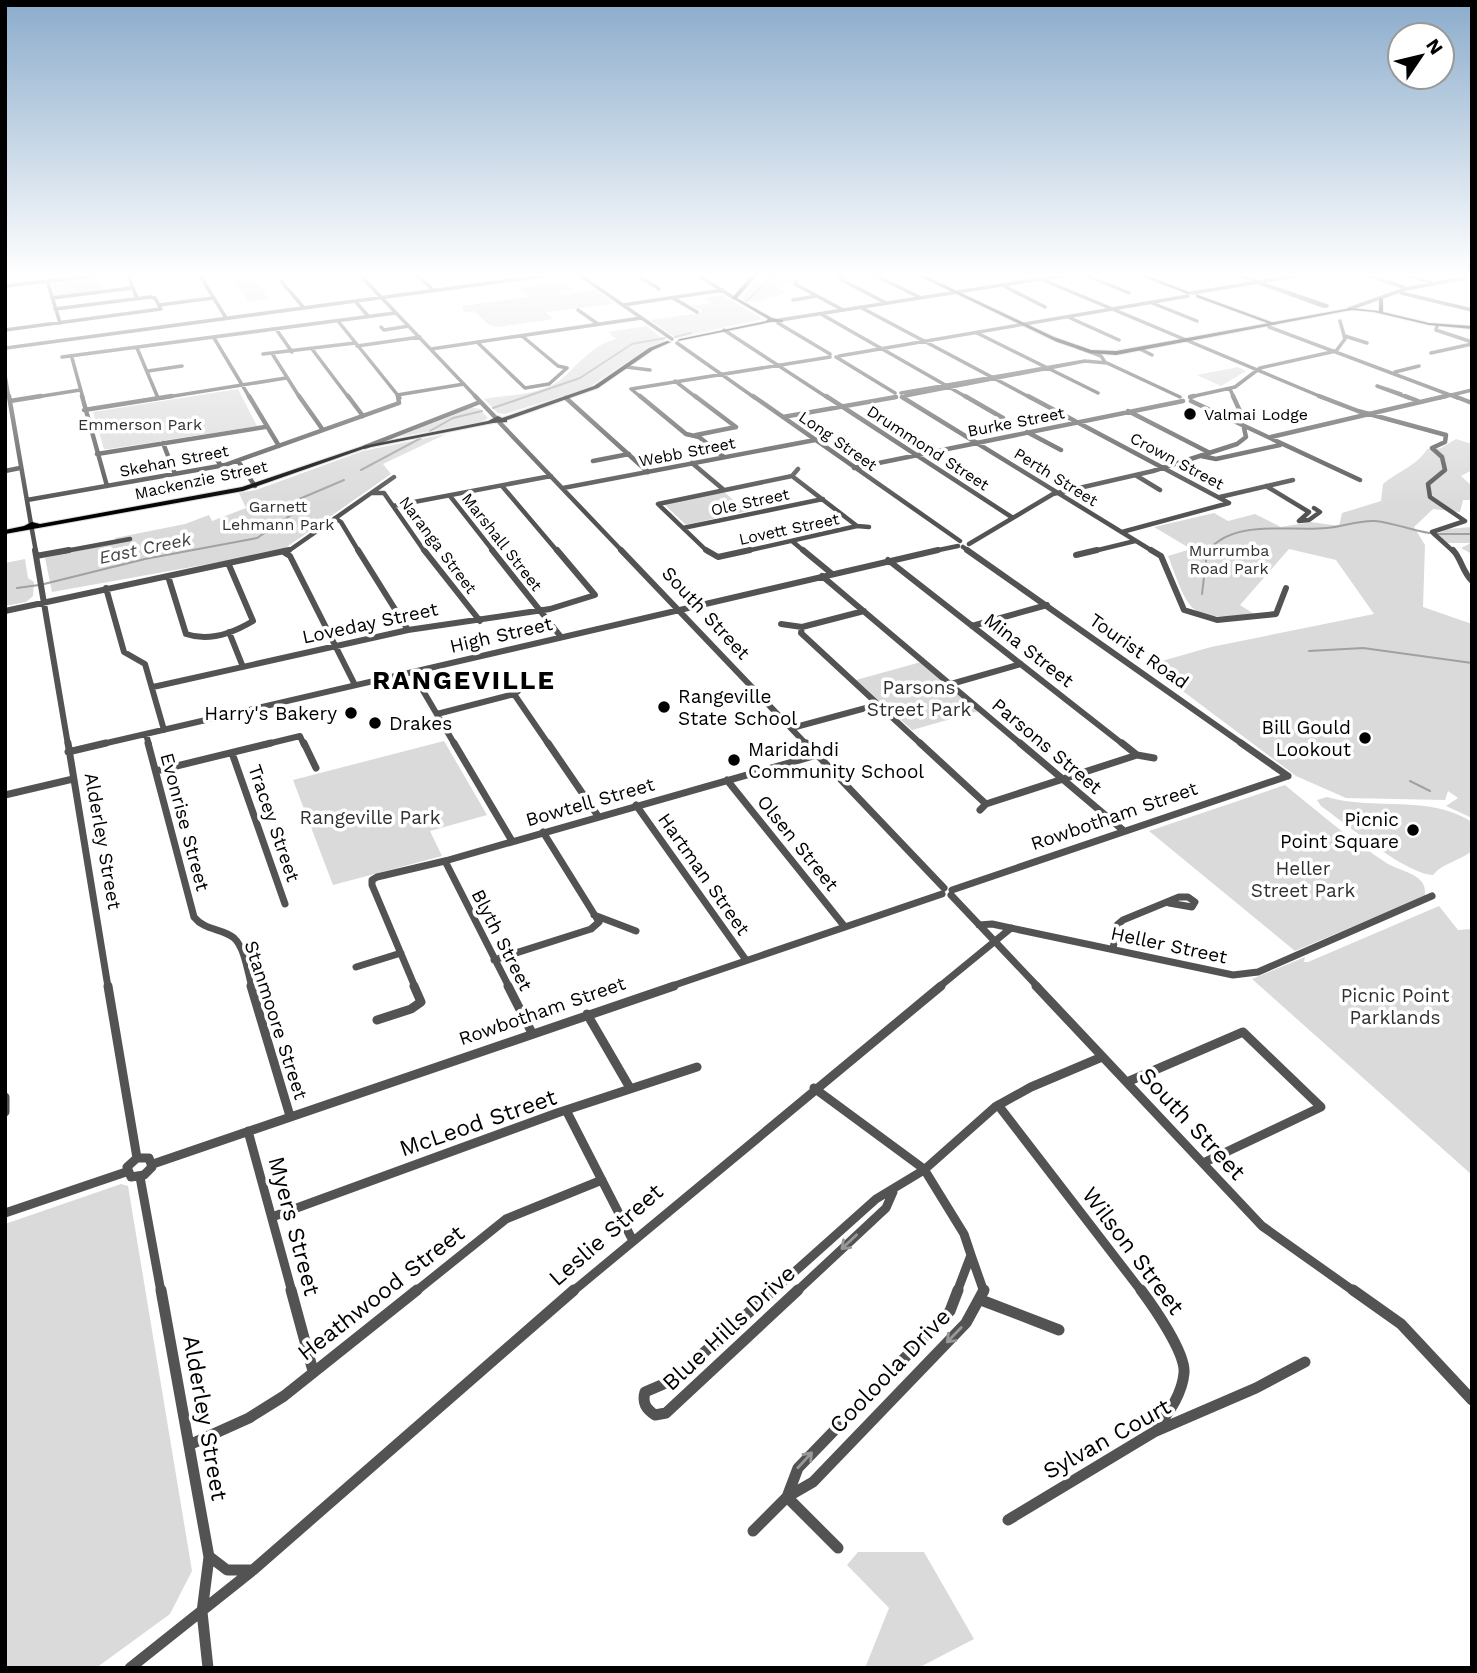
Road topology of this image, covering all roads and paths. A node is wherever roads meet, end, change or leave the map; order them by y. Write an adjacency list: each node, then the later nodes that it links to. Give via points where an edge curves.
1 (111, 352): 33 (street)
2 (139, 352): 41 (street)
3 (222, 352): 49 (street)
4 (292, 352): 28 (street)
5 (314, 352): 71 (street)
6 (362, 352): 57 (street)
7 (434, 352): 48 (street, South Street)
8 (488, 352): 9 (street, via 523,386 534,389 556,380 567,368)
9 (541, 352)
10 (647, 352): 37 (main road, Mackenzie Street)
11 (691, 352): 43 (street, Long Street)
12 (758, 352): 34 (street, Drummond Street)
13 (827, 352): 30 (street, Perth Street)
14 (856, 352): 30 (street)
15 (887, 352): 50 (street)
16 (948, 352): 45 (street, Crown Street)
17 (1016, 352): 38 (street)
18 (1080, 352): 31 (highway)
19 (1091, 352): 31 (highway)
20 (1125, 352): 31 (highway)
21 (1146, 352): 29 (street)
22 (1212, 352): 40 (street)
23 (1331, 352): 40 (street)
24 (1339, 352): 42 (street)
25 (1435, 352): 26 (street)
26 (1431, 353)
27 (263, 354): 28 (street)
28 (273, 355): 46 (street)
29 (1152, 355)
30 (833, 356): 34 (street); 58 (street, Perth Street)
31 (1101, 356): 38 (street); 62 (street)
32 (62, 357): 33 (street)
33 (72, 358): 52 (street)
34 (778, 365): 43 (street); 67 (street, Drummond Street)
35 (182, 366): 41 (street)
36 (1419, 366): 42 (street)
37 (626, 367): 39 (street); 61 (main road, Mackenzie Street, via 596,387)
38 (1047, 368): 45 (street); 54 (street)
39 (650, 370)
40 (1255, 370): 51 (street); 70 (street)
41 (148, 371): 60 (street)
42 (1394, 372): 56 (street)
43 (722, 374): 47 (street); 72 (street, Long Street)
44 (5, 375): 59 (street, Alderley Street)
45 (995, 377): 50 (street); 75 (street, Crown Street)
46 (286, 378): 49 (street); 79 (street)
47 (675, 381): 81 (street, via 736,427); 81 (street, via 631,388 686,434)
48 (464, 384): 57 (street); 64 (street, South Street)
49 (242, 385): 60 (street); 77 (street)
50 (948, 386): 58 (street); 73 (street)
51 (1230, 389): 63 (street); 76 (street)
52 (80, 390): 59 (street); 68 (street)
53 (1472, 390): 56 (street)
54 (1098, 393)
55 (1401, 394): 65 (street)
56 (1452, 394): 65 (street); 66 (street)
57 (397, 395): 71 (street, Skehan Street, via 401,402)
58 (899, 395): 67 (street); 85 (street, Perth Street)
59 (8, 398): 103 (street, Alderley Street)
60 (158, 398): 68 (street)
61 (566, 398): 74 (main road, Mackenzie Street); 93 (street)
62 (1181, 399): 63 (street); 69 (street, Burke Street)
63 (1190, 399): 78 (street)
64 (481, 401): 74 (street, South Street); 83 (street, Mackenzie Street)
65 (1419, 402): 70 (street)
66 (1472, 402)
67 (840, 406): 72 (street); 91 (street, Drummond Street)
68 (84, 410): 92 (street)
69 (1126, 411): 75 (street, Burke Street); 94 (street)
70 (1367, 414): 82 (street); 150 (street, via 1446,435 1445,442 1432,448 1445,470 1428,484 1430,498 1463,517 1464,524 1432,532 1456,552 1462,571)
71 (363, 416): 79 (street, Skehan Street)
72 (782, 416): 84 (street, Long Street)
73 (1003, 418)
74 (498, 420): 83 (main road, Mackenzie Street); 110 (street, South Street)
75 (1076, 421): 80 (street, Burke Street); 104 (street, Crown Street)
76 (1244, 421)
77 (265, 427): 86 (street); 88 (street)
78 (1244, 428): 82 (street); 94 (street, via 1246,438)
79 (323, 430): 88 (street, Skehan Street)
80 (1026, 431): 85 (street, Burke Street); 89 (street)
81 (695, 435): 95 (street)
82 (1271, 437): 87 (street)
83 (390, 439): 116 (main road, Mackenzie Street)
84 (815, 440): 95 (street, Webb Street); 102 (street, Long Street)
85 (974, 441): 91 (street, Burke Street); 122 (street, Perth Street)
86 (163, 443): 92 (street); 108 (street)
87 (1280, 445): 94 (street); 114 (street)
88 (279, 446): 96 (street, Skehan Street)
89 (1061, 450)
90 (212, 451): 100 (street)
91 (914, 453): 102 (street, Burke Street); 131 (street, Drummond Street)
92 (97, 454): 115 (street)
93 (629, 454): 97 (street); 107 (street)
94 (1210, 456): 98 (street); 104 (street)
95 (724, 457): 99 (street, Webb Street)
96 (238, 461): 100 (street, Skehan Street); 101 (street)
97 (593, 461)
98 (1199, 462)
99 (692, 463): 107 (street, Webb Street); 120 (street)
100 (223, 466): 101 (street); 108 (street, Skehan Street)
101 (243, 466): 116 (street)
102 (852, 466): 141 (street, Long Street)
103 (20, 468): 106 (street); 127 (street, Alderley Street)
104 (1164, 468): 109 (street); 125 (street, Crown Street)
105 (798, 469): 112 (street)
106 (5, 471)
107 (648, 472): 119 (street, Webb Street)
108 (175, 474): 115 (street, Skehan Street)
109 (1136, 475): 121 (street); 122 (street)
110 (551, 476): 117 (street); 119 (street, South Street)
111 (394, 477): 123 (street)
112 (792, 477): 120 (street); 126 (street)
113 (1293, 480): 118 (street)
114 (1360, 480)
115 (107, 486): 127 (street, Skehan Street)
116 (255, 486): 133 (main road, Mackenzie Street)
117 (502, 486): 124 (street); 156 (street, Loveday Street, via 595,595)
118 (1266, 486): 125 (street); 129 (street, via 1309,512 1299,522 1320,512)
119 (562, 488): 155 (street, South Street)
120 (724, 490): 135 (street, via 658,503)
121 (1160, 490)
122 (1061, 492): 131 (street); 137 (street, Perth Street, via 1059,495)
123 (371, 493): 128 (street, Naranga Street, via 384,493); 130 (street)
124 (450, 496): 128 (street); 156 (street, Marshall Street)
125 (1219, 497): 137 (street, Crown Street, via 1229,503)
126 (823, 499): 132 (street); 135 (street, Ole Street)
127 (27, 500): 133 (street, Alderley Street)
128 (393, 506): 159 (street, Naranga Street)
129 (1314, 508)
130 (335, 518): 142 (street); 163 (street)
131 (1013, 518): 141 (street)
132 (857, 526): 134 (street, Lovett Street); 139 (street, Lovett Street)
133 (29, 527): 136 (main road); 144 (street, Alderley Street)
134 (869, 527)
135 (683, 528): 139 (street, Lovett Street, via 714,556)
136 (5, 531)
137 (1122, 532): 140 (street, Perth Street)
138 (130, 539): 144 (street)
139 (792, 541): 147 (street)
140 (1135, 541): 143 (street); 152 (street, Perth Street, via 1161,556 1184,610 1209,619 1276,614)
141 (963, 545): 145 (street, High Street); 154 (street, Tourist Road)
142 (285, 553): 146 (street); 166 (street)
143 (1076, 555)
144 (36, 556): 153 (street, Alderley Street)
145 (888, 560): 147 (street, High Street); 161 (street, Mina Street)
146 (229, 565): 148 (street); 164 (street, via 253,621)
147 (831, 573): 149 (street, High Street)
148 (168, 576): 151 (street); 164 (street, via 186,634 204,637)
149 (822, 576): 155 (street, High Street); 158 (street, Parsons Street)
150 (1472, 581)
151 (106, 588): 153 (street); 173 (street, via 124,652 145,664)
152 (1286, 588)
153 (43, 601): 157 (street); 180 (street, Alderley Street)
154 (1048, 605): 161 (street); 187 (street, Tourist Road)
155 (679, 608): 165 (street, High Street); 177 (street, South Street)
156 (539, 609): 159 (street, Loveday Street); 165 (street, Marshall Street)
157 (5, 611)
158 (864, 611): 162 (street); 170 (street, Parsons Street)
159 (480, 621): 163 (street, Loveday Street)
160 (782, 624): 162 (street)
161 (972, 626): 167 (street, Mina Street)
162 (802, 627): 175 (street, via 801,634)
163 (408, 630): 166 (street, Loveday Street)
164 (229, 632): 168 (street)
165 (561, 637): 169 (street, High Street)
166 (336, 646): 168 (street, Loveday Street); 171 (street)
167 (1021, 664): 170 (street); 183 (street, Mina Street)
168 (243, 667): 173 (street, Loveday Street)
169 (412, 672): 171 (street, High Street); 176 (street)
170 (951, 684): 190 (street, Parsons Street)
171 (355, 685): 178 (street, High Street)
172 (527, 685): 174 (street)
173 (153, 687): 178 (street)
174 (514, 694): 176 (street); 193 (street)
175 (877, 705): 177 (street); 190 (street, via 983,807)
176 (437, 714): 196 (street)
177 (792, 728): 182 (street, South Street)
178 (164, 730): 179 (street, High Street)
179 (146, 734): 180 (street, High Street); 186 (street, Evonrise Street)
180 (68, 752): 188 (street, Alderley Street)
181 (232, 753): 185 (street, via 300,736); 186 (street); 201 (street, Tracey Street)
182 (817, 755): 189 (street, Bowtell Street); 198 (street, South Street)
183 (1137, 755): 184 (street, Mina Street); 190 (street)
184 (1154, 758)
185 (316, 768)
186 (156, 771): 202 (street, Evonrise Street)
187 (1288, 776): 194 (street, Rowbotham Street)
188 (73, 779): 191 (street); 228 (street, Alderley Street)
189 (727, 780): 192 (street, Bowtell Street); 205 (street, Olsen Street)
190 (1062, 780): 194 (street, Parsons Street)
191 (5, 795)
192 (636, 805): 193 (street, Bowtell Street); 212 (street, Hartman Street)
193 (598, 816): 195 (street, Bowtell Street)
194 (1124, 831): 198 (street, Rowbotham Street)
195 (543, 832): 196 (street, Bowtell Street); 203 (street)
196 (512, 841): 197 (street, Bowtell Street)
197 (445, 861): 210 (street, Bowtell Street, via 372,880); 211 (street, Blyth Street)
198 (947, 892): 204 (street, South Street); 205 (street, Rowbotham Street)
199 (1432, 897): 209 (street, Heller Street, via 1246,975)
200 (1169, 903): 209 (street, via 1123,920 1117,925)
201 (285, 904)
202 (194, 917): 226 (street, Stanmoore Street, via 199,925 231,936 239,944)
203 (597, 918): 207 (street); 211 (street, via 591,929)
204 (979, 925): 206 (street, Heller Street); 208 (street, South Street)
205 (845, 927): 212 (street, Rowbotham Street)
206 (1011, 928): 208 (street); 209 (street, Heller Street)
207 (636, 931)
208 (994, 941): 217 (street, South Street); 221 (street, Leslie Street)
209 (1113, 949)
210 (401, 953): 213 (street); 215 (street, via 421,1002)
211 (494, 960): 216 (street, Blyth Street)
212 (746, 960): 214 (street, Rowbotham Street)
213 (356, 967)
214 (587, 1014): 216 (street, Rowbotham Street); 220 (street)
215 (377, 1020)
216 (532, 1033): 226 (street, Rowbotham Street)
217 (1102, 1057): 219 (street, South Street); 223 (street, Blue Hills Drive)
218 (697, 1067): 220 (street, McLeod Street)
219 (1127, 1082): 229 (street, South Street); 229 (street, via 1243,1032 1321,1107)
220 (630, 1088): 225 (street, McLeod Street)
221 (814, 1088): 231 (street); 238 (street, Leslie Street)
222 (5, 1097): 224 (street)
223 (998, 1105): 231 (street, Blue Hills Drive); 245 (street, Wilson Street, via 1164,1321 1185,1371 1175,1404)
224 (5, 1112)
225 (567, 1112): 234 (street); 237 (street, McLeod Street)
226 (290, 1116): 227 (street, Rowbotham Street)
227 (248, 1131): 230 (street, Rowbotham Street); 237 (street, Myers Street)
228 (137, 1158): 230 (street, via 149,1158); 232 (street)
229 (1203, 1163): 244 (street, South Street, via 1262,1226 1375,1304 1430,1352)
230 (153, 1164): 233 (street)
231 (923, 1169): 235 (street, Blue Hills Drive); 239 (street)
232 (127, 1172): 233 (street); 236 (street)
233 (140, 1177): 246 (street, Alderley Street)
234 (601, 1180): 238 (street); 243 (street, Heathwood Street, via 506,1219)
235 (893, 1192): 235 (street, Blue Hills Drive, one-way to 235, via 886,1208 666,1413 655,1415 646,1410 645,1392 673,1380 876,1199)
236 (5, 1213)
237 (272, 1217): 243 (street, Myers Street)
238 (632, 1239): 252 (street, Leslie Street)
239 (972, 1254): 240 (street, via 982,1279); 247 (street, Cooloola Drive, one-way to 239, via 797,1468 950,1311)
240 (981, 1300): 241 (street); 247 (street, Cooloola Drive, one-way to 247, via 966,1323 813,1482)
241 (1059, 1330)
242 (1305, 1362): 245 (street, Sylvan Court)
243 (313, 1371): 246 (street, Heathwood Street, via 258,1413)
244 (1472, 1400)
245 (1154, 1432): 248 (street, Sylvan Court)
246 (189, 1445): 251 (street, Alderley Street)
247 (787, 1497): 249 (street, Cooloola Drive); 250 (street)
248 (1008, 1521)
249 (753, 1531)
250 (838, 1548)
251 (209, 1557): 252 (street, via 227,1570); 253 (street, Alderley Street)
252 (253, 1570): 253 (street, Leslie Street)
253 (202, 1612): 254 (street, Leslie Street); 255 (street, Alderley Street)
254 (130, 1668)
255 (208, 1668)

